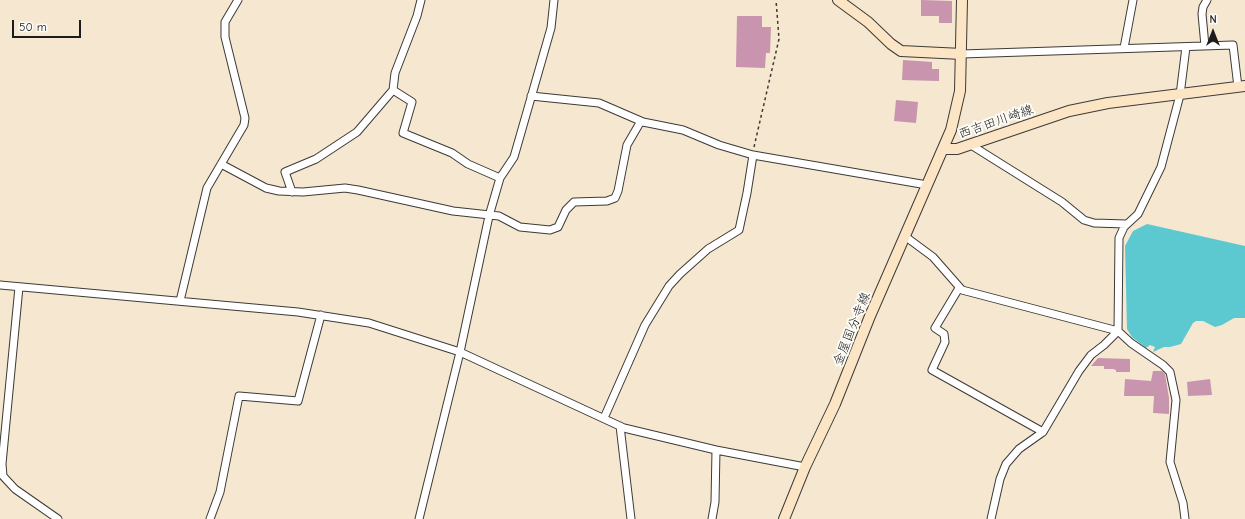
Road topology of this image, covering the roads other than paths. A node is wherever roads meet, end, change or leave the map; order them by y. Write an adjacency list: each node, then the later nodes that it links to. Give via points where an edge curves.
1 (238, 0): 20 (street, via 225,22 225,37 245,118 244,125)
2 (421, 0): 13 (street, via 395,72)
3 (554, 0): 15 (street, via 551,28)
4 (838, 0): 11 (main road, via 901,51)
5 (962, 0): 11 (main road)
6 (1133, 0): 10 (street)
7 (1207, 0): 8 (street, via 1202,14)
8 (1205, 46): 9 (street); 12 (street, via 1233,45)
9 (1186, 47): 10 (street); 14 (street)
10 (1124, 48): 11 (street)
11 (962, 54): 18 (main road, 西吉田川崎線, via 957,110)
12 (1241, 87): 14 (main road, 西吉田川崎線)
13 (393, 90): 21 (street, via 412,102 403,133 452,153 468,164); 23 (street, via 357,132 316,159 285,172)
14 (1180, 95): 17 (main road, 西吉田川崎線, via 1108,103 1069,111); 25 (street, via 1161,167 1138,214)
15 (531, 96): 16 (street, via 599,103); 21 (street, via 514,157)
16 (641, 121): 19 (street, via 683,130 719,145); 24 (street, via 629,141 618,191 612,200 574,202 566,210 558,227 550,230 520,227 499,216)
17 (971, 145): 18 (main road, 西吉田川崎線, via 957,150); 25 (street, via 1062,202 1084,220 1094,223)
18 (944, 149): 22 (main road, 金屋国分寺線)
19 (753, 155): 22 (street); 34 (street, via 739,230 708,249 669,286 646,325)
20 (221, 164): 23 (street, via 266,188); 30 (street, via 207,188)
21 (500, 178): 24 (street)
22 (927, 185): 26 (main road, 金屋国分寺線)
23 (292, 192): 24 (street, via 345,188)
24 (489, 216): 33 (street)
25 (1126, 224): 32 (street, via 1120,234 1118,245)
26 (906, 236): 29 (street, via 933,257); 38 (main road, 金屋国分寺線, via 870,316 835,404)
27 (0, 285): 28 (street)
28 (20, 287): 30 (street); 39 (street, via 2,464 3,476 15,489)
29 (958, 288): 32 (street); 36 (street, via 935,328 941,331 945,338 932,370)
30 (180, 301): 31 (street)
31 (321, 315): 33 (street, via 369,323); 40 (street, via 298,401 239,396 220,492)
32 (1118, 331): 36 (street, via 1091,355); 46 (street, via 1170,372 1176,400 1170,462 1183,503)
33 (460, 352): 34 (street); 41 (street)
34 (604, 418): 35 (street)
35 (620, 426): 37 (street); 42 (street)
36 (1043, 432): 45 (street, via 1014,453 1006,464 1000,479)
37 (716, 450): 38 (street); 43 (street, via 715,502)
38 (805, 467): 44 (main road, 金屋国分寺線)
39 (58, 519)
40 (210, 519)
41 (419, 519)
42 (631, 519)
43 (712, 519)
44 (784, 519)
45 (992, 519)
46 (1185, 519)

